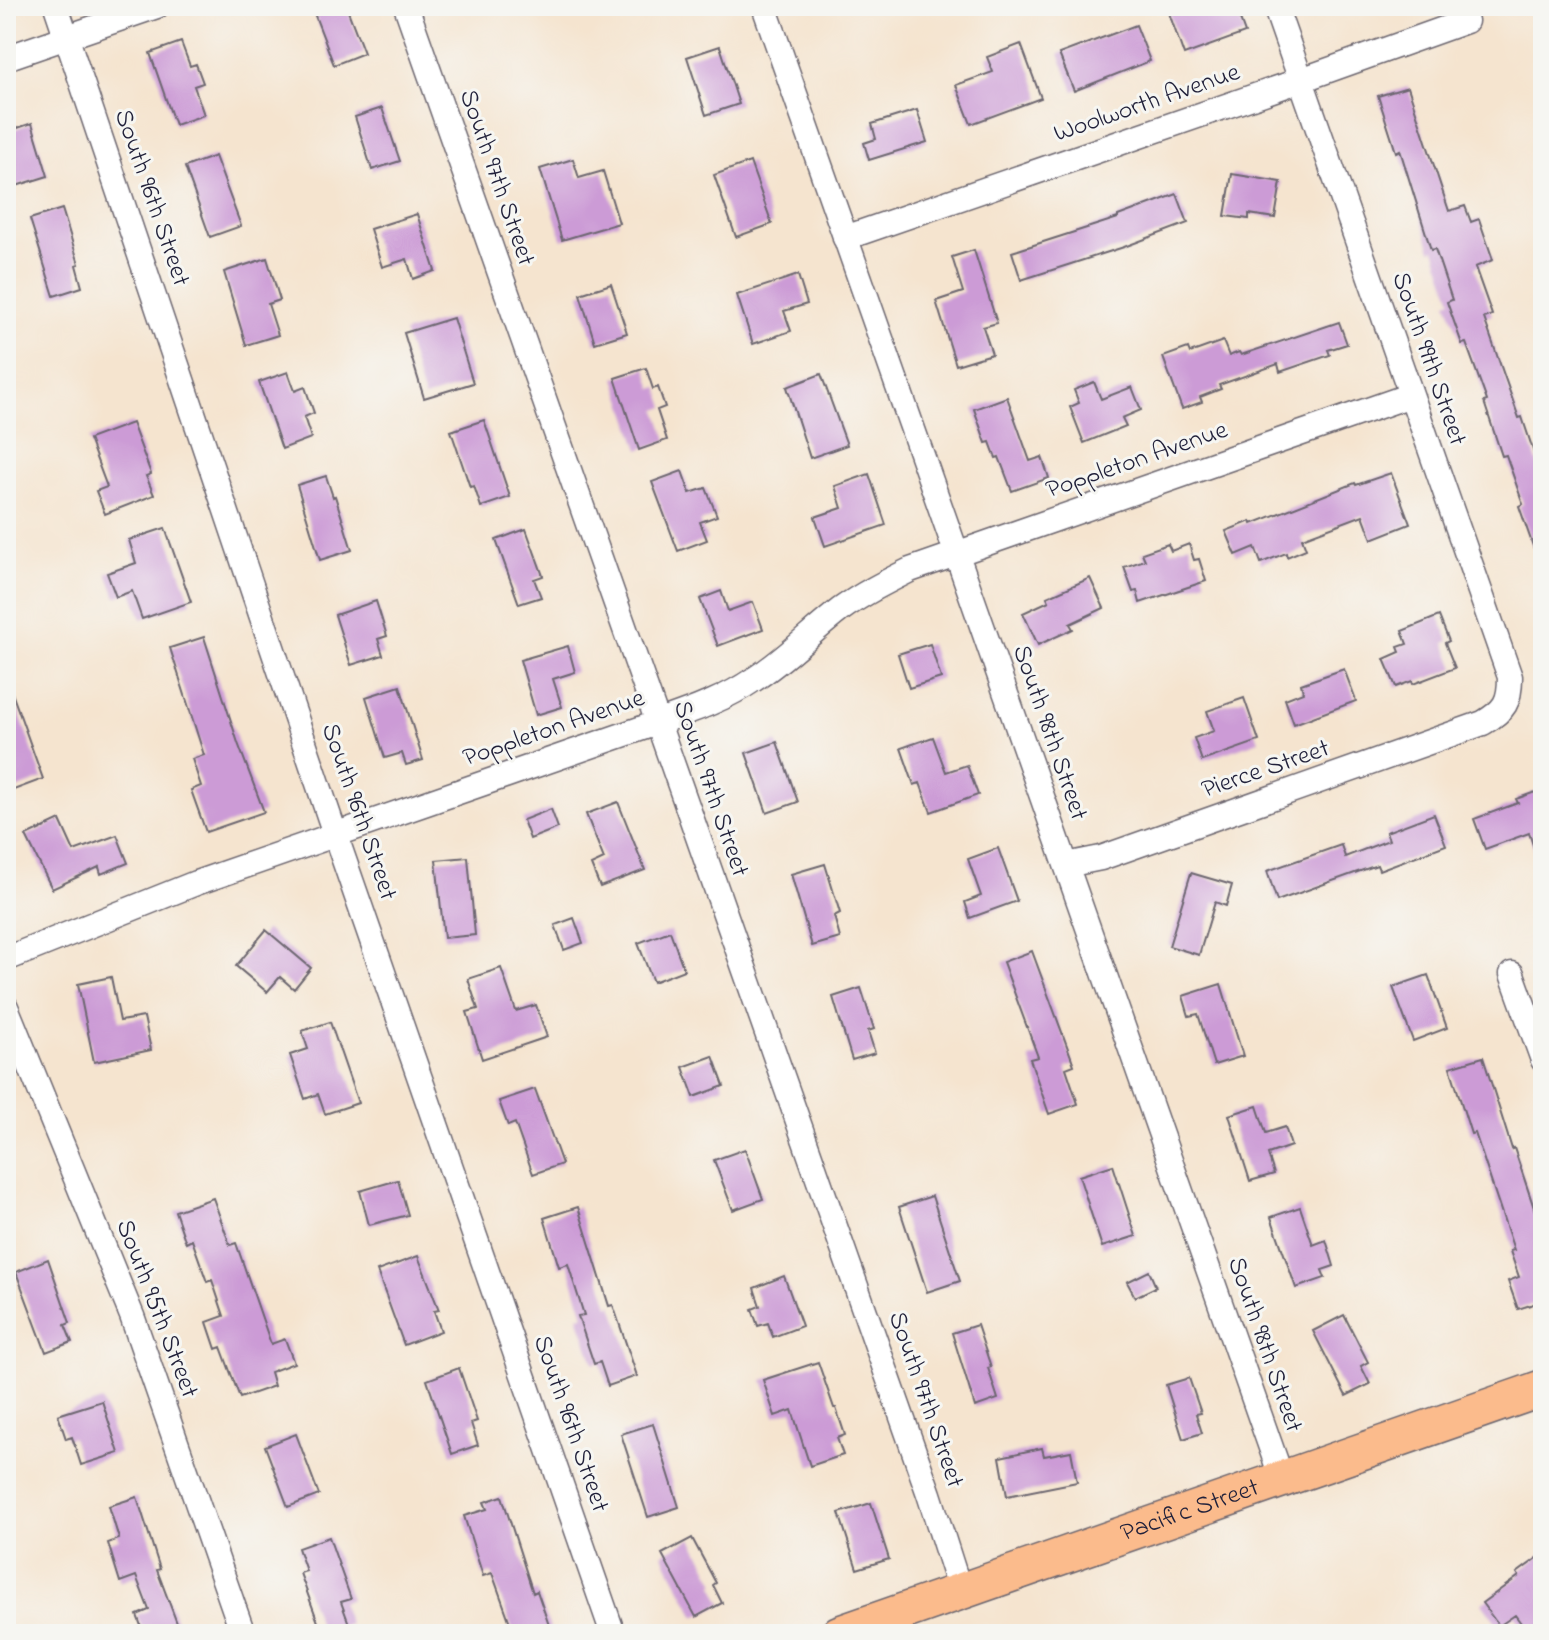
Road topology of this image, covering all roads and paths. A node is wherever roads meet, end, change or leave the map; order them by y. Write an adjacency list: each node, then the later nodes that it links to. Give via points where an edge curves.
1 (56, 6): 7 (street, South 96th Street)
2 (157, 6): 7 (street)
3 (406, 6): 13 (street, South 97th Street)
4 (764, 6): 10 (street, South 98th Street)
5 (1275, 6): 9 (street, South 99th Street)
6 (1466, 21): 9 (street, Woolworth Avenue)
7 (67, 37): 8 (street); 15 (street, South 96th Street)
8 (6, 58)
9 (1301, 80): 10 (street, Woolworth Avenue); 11 (street, South 99th Street)
10 (845, 238): 12 (street, South 98th Street)
11 (1411, 395): 12 (street, Poppleton Avenue); 14 (street, South 99th Street, via 1510,677 1504,706)
12 (956, 553): 13 (street, Poppleton Avenue, via 877,586 751,682); 16 (street, South 98th Street)
13 (657, 723): 15 (street, Poppleton Avenue); 23 (street, South 97th Street)
14 (1483, 723): 16 (street, Pierce Street, via 1101,858)
15 (335, 834): 17 (street, Poppleton Avenue); 25 (street, South 96th Street)
16 (1066, 865): 22 (street, South 98th Street)
17 (6, 959)
18 (1512, 974): 20 (street)
19 (6, 1007): 24 (street, South 95th Street, via 132,1316)
20 (1543, 1060)
21 (1543, 1388): 22 (main road, Pacific Street)
22 (1282, 1479): 23 (main road, Pacific Street)
23 (960, 1591): 26 (main road, Pacific Street)
24 (243, 1634)
25 (613, 1634)
26 (839, 1634)

